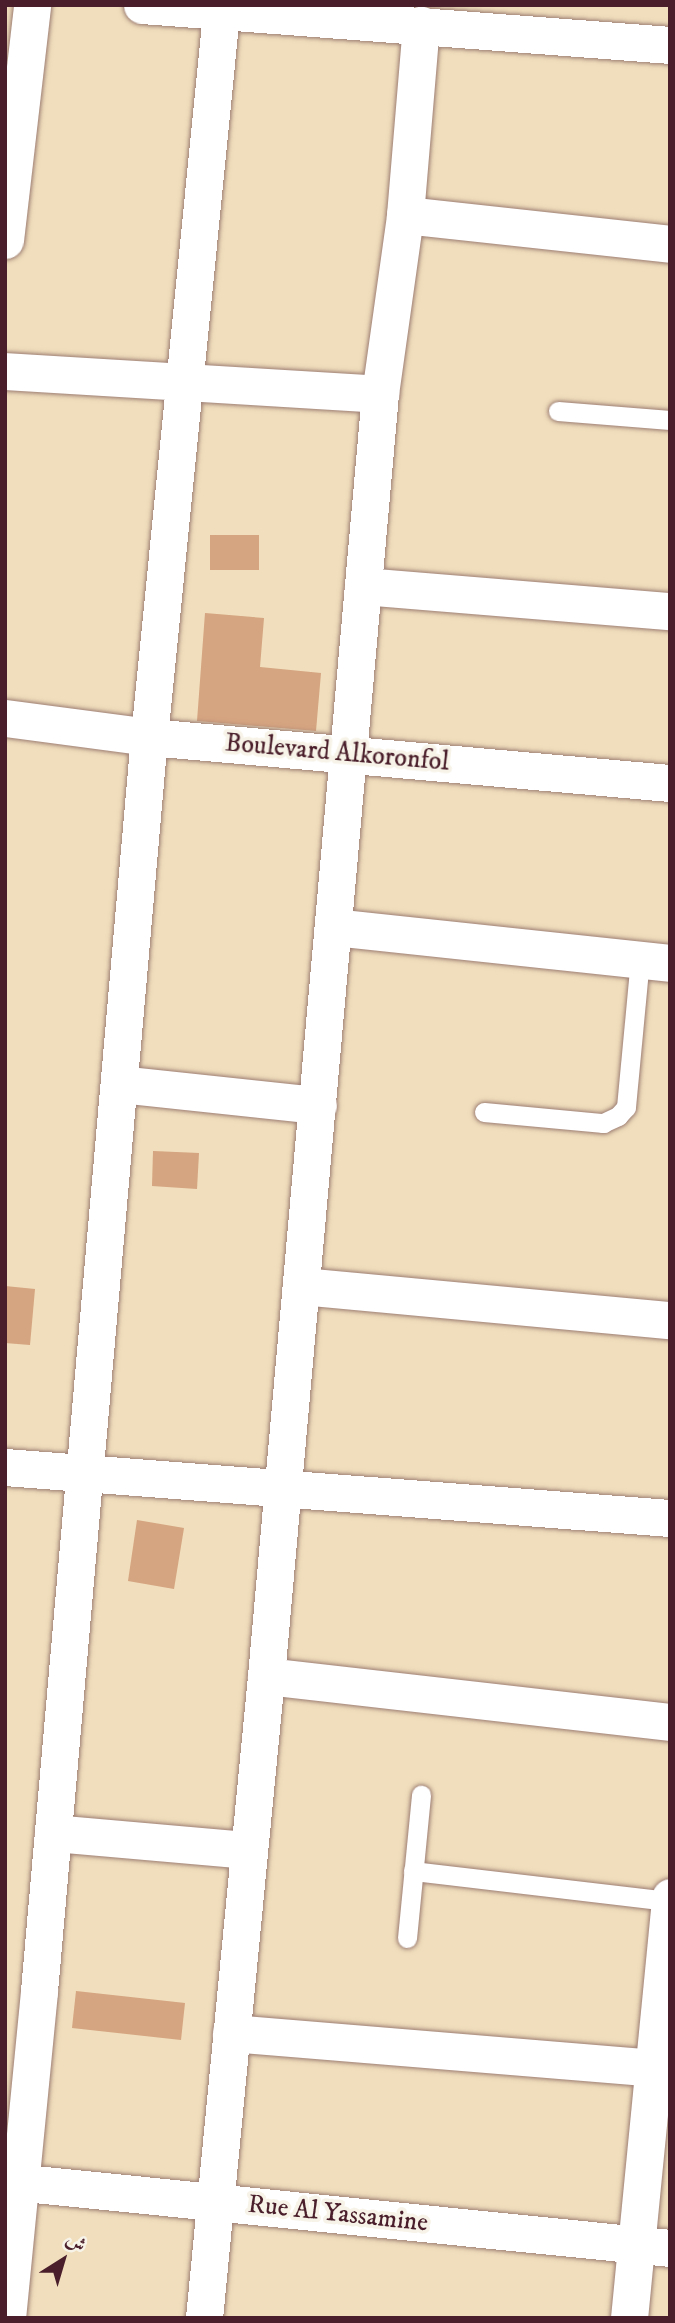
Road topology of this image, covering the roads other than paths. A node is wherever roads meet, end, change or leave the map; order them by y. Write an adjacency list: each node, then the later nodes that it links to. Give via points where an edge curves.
1 (32, 5): 7 (street)
2 (142, 5): 3 (street)
3 (221, 13): 5 (street); 12 (street)
4 (487, 18): 5 (street); 6 (street)
5 (421, 25): 8 (street)
6 (670, 45)
7 (9, 190): 9 (street)
8 (405, 215): 10 (street); 13 (street)
9 (5, 240)
10 (670, 244)
11 (5, 371): 12 (street)
12 (183, 383): 13 (street); 19 (street)
13 (380, 394): 16 (street)
14 (558, 411): 15 (lane)
15 (670, 420)
16 (363, 586): 17 (street); 20 (street)
17 (670, 611)
18 (5, 718): 19 (street, Boulevard Alkoronfol)
19 (149, 737): 20 (street, Boulevard Alkoronfol); 24 (street)
20 (349, 753): 21 (street, Boulevard Alkoronfol); 22 (street)
21 (670, 783)
22 (334, 927): 23 (street); 25 (street)
23 (655, 962): 26 (lane, via 626,1107 618,1116 603,1123)
24 (120, 1084): 25 (street); 30 (street)
25 (318, 1105): 27 (street)
26 (484, 1112)
27 (301, 1286): 28 (street); 31 (street)
28 (670, 1321)
29 (5, 1467): 30 (street)
30 (84, 1474): 31 (street); 36 (street)
31 (283, 1489): 32 (street); 33 (street)
32 (670, 1518)
33 (266, 1676): 34 (street); 37 (street)
34 (670, 1722)
35 (421, 1794): 38 (lane)
36 (53, 1833): 37 (street); 43 (street)
37 (247, 1850): 41 (street)
38 (413, 1871): 39 (lane); 40 (lane)
39 (670, 1899): 42 (street)
40 (408, 1938)
41 (231, 2033): 42 (street); 44 (street)
42 (662, 2068): 45 (street)
43 (13, 2181): 44 (street, Rue Al Yassamine); 46 (street)
44 (214, 2201): 45 (street, Rue Al Yassamine); 47 (street)
45 (653, 2247): 48 (street)
46 (7, 2318)
47 (204, 2318)
48 (629, 2318)

